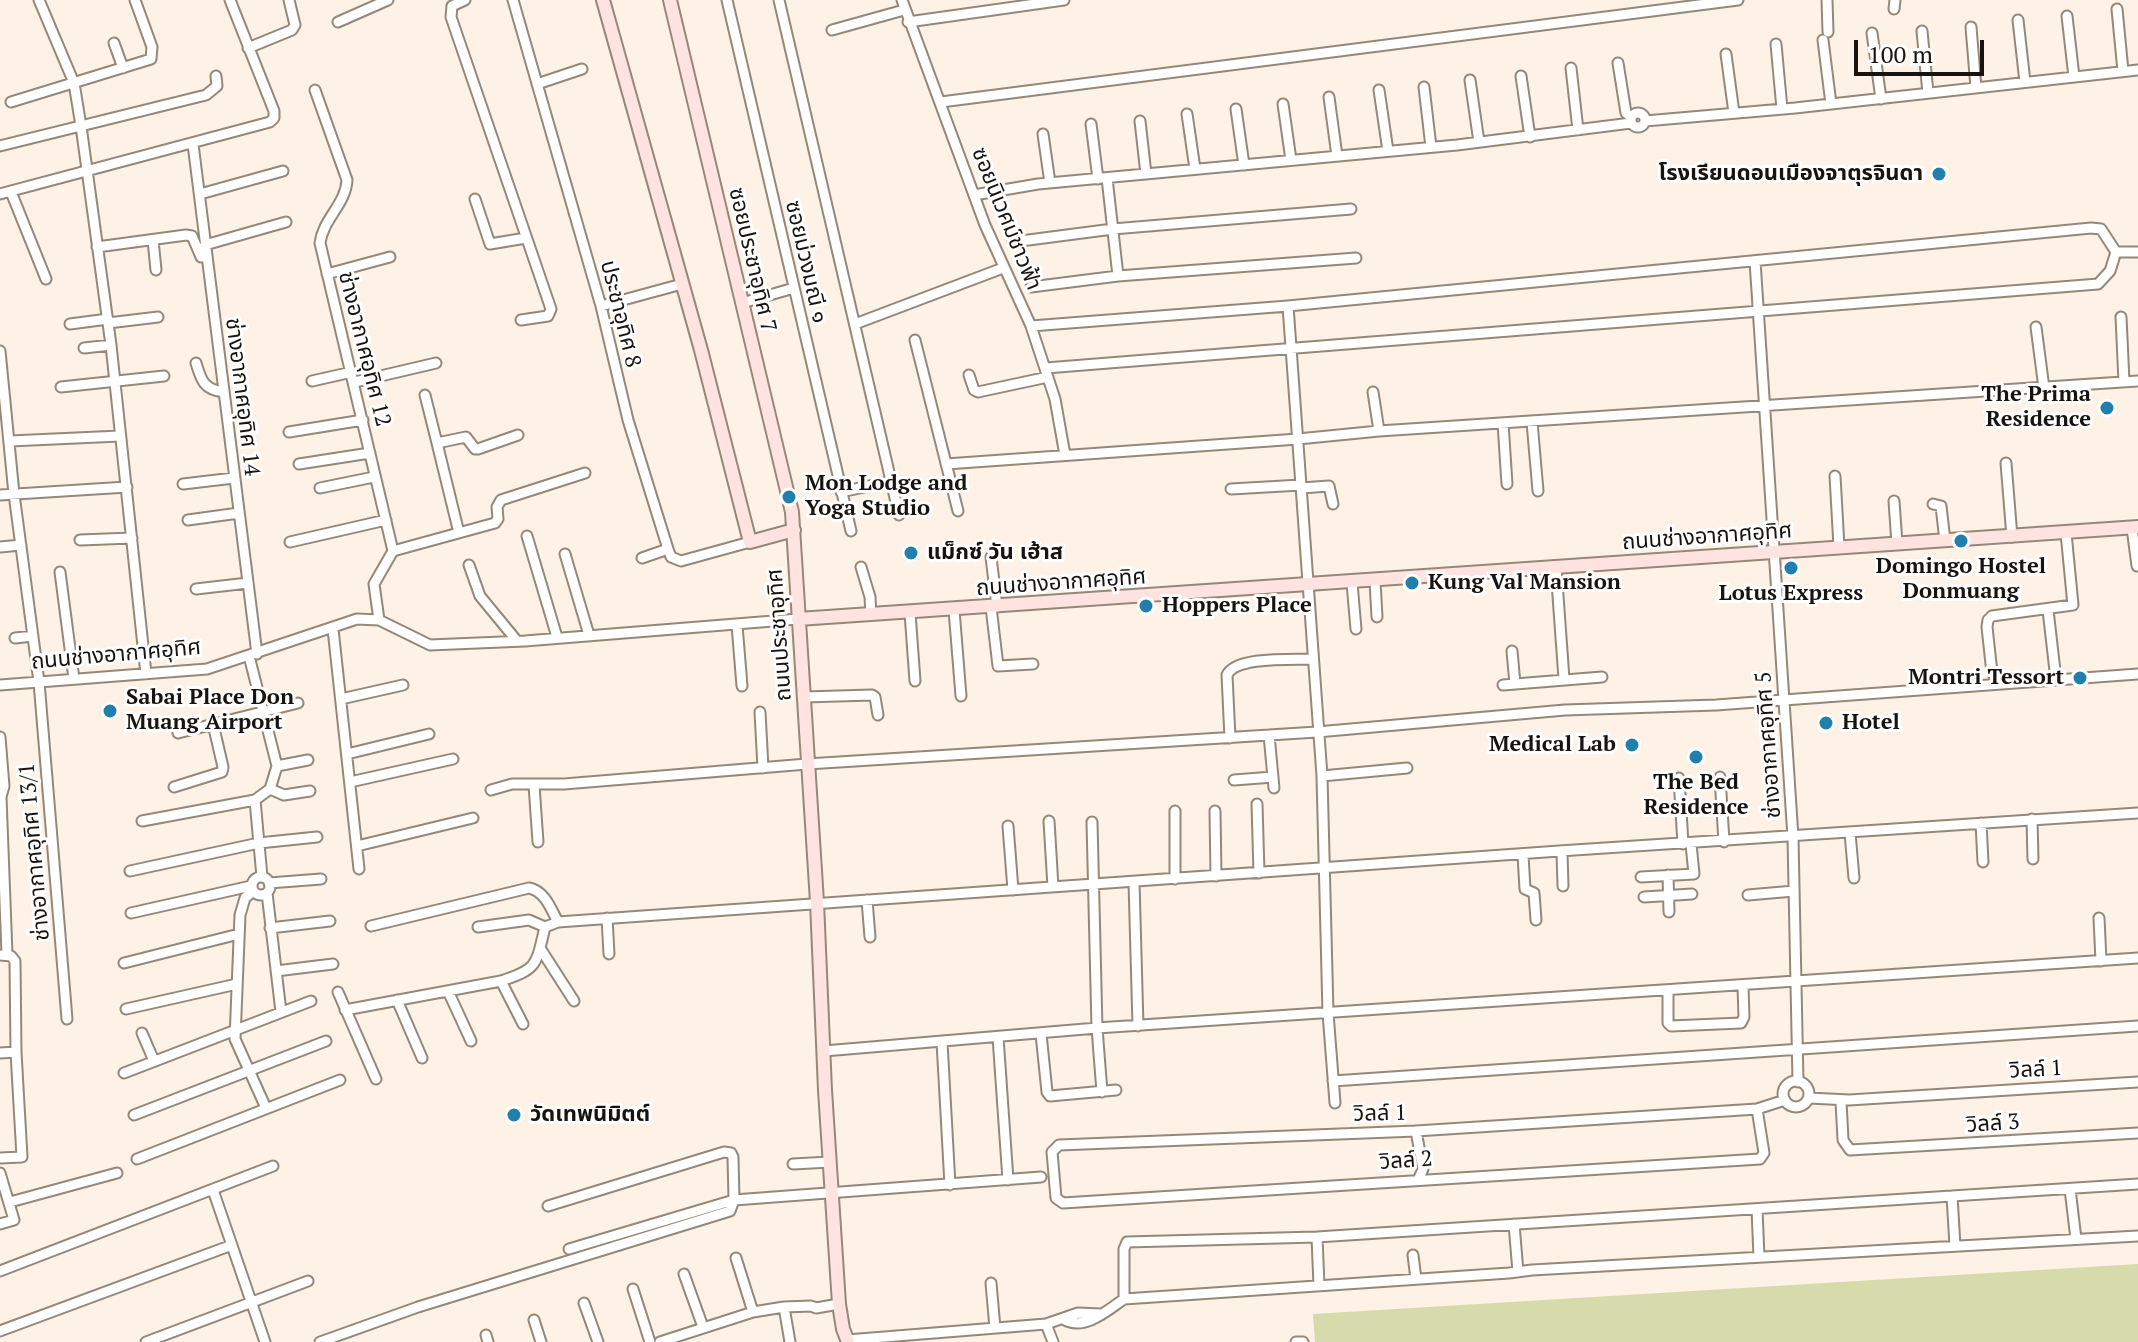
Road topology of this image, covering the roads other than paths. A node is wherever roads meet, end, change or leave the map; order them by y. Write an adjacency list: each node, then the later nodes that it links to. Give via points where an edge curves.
1 (39, 0): 40 (street)
2 (135, 0): 30 (street, via 154,54)
3 (230, 0): 27 (street)
4 (289, 0): 27 (street, via 292,30)
5 (388, 0): 19 (street)
6 (465, 0): 85 (street, via 452,6 451,17)
7 (513, 0): 41 (street, ประชาอุทิศ 8)
8 (603, 0): 100 (street, ถนนประชาอุทิศ)
9 (670, 0): 103 (street, ซอยประชาอุทิศ 7)
10 (727, 0): 102 (street, ซอยม่วงมณี ๑)
11 (779, 0): 112 (street)
12 (1064, 0): 20 (street)
13 (1738, 0): 50 (street)
14 (1827, 0): 52 (street)
15 (903, 5): 20 (street, ซอยนิเวศม์ชาวฟ้า); 22 (street)
16 (2117, 9): 34 (street)
17 (2067, 16): 37 (street)
18 (2018, 20): 39 (street)
19 (338, 22)
20 (908, 22): 50 (street, ซอยนิเวศม์ชาวฟ้า)
21 (1971, 27): 43 (street)
22 (832, 30)
23 (1922, 31): 46 (street)
24 (1872, 33): 48 (street)
25 (114, 43): 30 (street)
26 (1776, 44): 54 (street)
27 (248, 48): 65 (street, via 274,118)
28 (1726, 54): 55 (street)
29 (1618, 63): 57 (street)
30 (123, 68): 40 (street)
31 (1571, 68): 61 (street)
32 (582, 69): 41 (street)
33 (2138, 70): 34 (street)
34 (2123, 71): 37 (street)
35 (216, 76): 60 (street, via 217,86 206,95)
36 (1521, 76): 63 (street)
37 (2074, 77): 39 (street)
38 (1470, 80): 64 (street)
39 (2025, 82): 43 (street)
40 (74, 83): 49 (street); 60 (street)
41 (537, 84): 104 (street, ประชาอุทิศ 8)
42 (1424, 87): 67 (street)
43 (1976, 88): 46 (street)
44 (315, 90): 97 (street, ช่างอากาศอุทิศ 12, via 347,180 347,192 321,233)
45 (1379, 90): 68 (street)
46 (1928, 93): 48 (street)
47 (1329, 97): 69 (street)
48 (1881, 99): 52 (street)
49 (11, 102)
50 (941, 102): 80 (street, ซอยนิเวศม์ชาวฟ้า)
51 (1283, 104): 70 (street)
52 (1831, 104): 54 (street)
53 (1236, 109): 71 (street)
54 (1782, 109): 55 (street)
55 (1734, 113): 57 (street, via 1645,121 1641,127)
56 (1187, 114): 72 (street)
57 (1631, 120): 61 (street)
58 (1140, 121): 75 (street)
59 (1091, 124): 76 (street)
60 (81, 126): 66 (street); 73 (street)
61 (1578, 130): 63 (street)
62 (1043, 134): 77 (street)
63 (1530, 137): 64 (street)
64 (1479, 142): 67 (street)
65 (193, 144): 73 (street); 79 (street, ช่างอากาศอุทิศ 14)
66 (0, 146)
67 (1431, 147): 68 (street)
68 (1388, 151): 69 (street)
69 (1337, 156): 70 (street)
70 (1291, 160): 71 (street)
71 (1244, 165): 72 (street)
72 (1195, 169): 75 (street)
73 (87, 171): 78 (street); 88 (street)
74 (283, 171): 79 (street)
75 (1146, 174): 76 (street)
76 (1102, 178): 77 (street); 84 (street)
77 (1050, 183): 80 (street)
78 (5, 193): 99 (street)
79 (200, 194): 89 (street, ช่างอากาศอุทิศ 14)
80 (974, 195): 95 (street, ซอยนิเวศม์ชาวฟ้า)
81 (475, 199): 85 (street, via 490,244)
82 (1351, 209): 84 (street)
83 (286, 222): 89 (street)
84 (1113, 229): 87 (street); 98 (street)
85 (526, 238): 109 (street, via 551,313)
86 (153, 240): 88 (street); 89 (street, via 192,236 201,257); 96 (street)
87 (1013, 242)
88 (97, 247): 110 (street)
89 (206, 251): 133 (street, ช่างอากาศอุทิศ 14)
90 (2116, 252): 91 (street); 94 (street, via 2101,229 2091,228); 106 (street, via 2110,271 2098,284)
91 (2138, 252)
92 (390, 257): 97 (street)
93 (1356, 258): 98 (street)
94 (1755, 261): 105 (street); 106 (street, ช่างอากาศอุทิศ 5)
95 (1003, 268): 112 (street); 113 (street, ซอยนิเวศม์ชาวฟ้า)
96 (156, 270)
97 (327, 274): 125 (street, ช่างอากาศอุทิศ 12)
98 (1118, 276): 101 (street)
99 (46, 279)
100 (682, 284): 104 (street); 186 (street, ถนนประชาอุทิศ)
101 (1031, 287)
102 (794, 288): 103 (street); 164 (street, ซอยม่วงมณี ๑)
103 (742, 303): 176 (street, ซอยประชาอุทิศ 7)
104 (601, 306): 191 (street, ประชาอุทิศ 8, via 628,420)
105 (1288, 306): 113 (street); 118 (street)
106 (1758, 311): 118 (street); 136 (street, ช่างอากาศอุทิศ 5)
107 (158, 317): 110 (street)
108 (2121, 317): 129 (street)
109 (521, 320)
110 (108, 321): 111 (street); 116 (street)
111 (70, 324)
112 (855, 324): 156 (street)
113 (1031, 326): 122 (street, ซอยนิเวศม์ชาวฟ้า)
114 (2036, 327): 131 (street)
115 (915, 340): 151 (street)
116 (111, 345): 117 (street); 128 (street)
117 (84, 348)
118 (1291, 349): 122 (street); 144 (street)
119 (0, 351): 132 (street, ช่างอากาศอุทิศ 13/1)
120 (196, 363): 133 (street, via 207,388)
121 (436, 363): 125 (street)
122 (1047, 373): 123 (street, via 978,392); 148 (street, ซอยนิเวศม์ชาวฟ้า)
123 (969, 375)
124 (164, 376): 128 (street)
125 (353, 377): 126 (street); 137 (street, ช่างอากาศอุทิศ 12)
126 (312, 381)
127 (2138, 381): 129 (street)
128 (115, 382): 130 (street); 143 (street)
129 (2124, 382): 131 (street)
130 (61, 387)
131 (2044, 388): 136 (street)
132 (3, 391): 145 (street, ช่างอากาศอุทิศ 13/1)
133 (224, 392): 155 (street, ช่างอากาศอุทิศ 14)
134 (1373, 392): 140 (street)
135 (425, 395): 146 (street)
136 (1765, 407): 138 (street); 193 (street, ช่างอากาศอุทิศ 5)
137 (363, 420): 141 (street); 147 (street, ช่างอากาศอุทิศ 12)
138 (1532, 422): 139 (street); 163 (street)
139 (1503, 423): 140 (street); 158 (street)
140 (1379, 431): 144 (street)
141 (289, 432)
142 (518, 435): 146 (street, via 475,449 466,437)
143 (120, 436): 145 (street); 159 (street)
144 (1298, 439): 148 (street); 160 (street)
145 (10, 441): 165 (street, ช่างอากาศอุทิศ 13/1)
146 (437, 443): 178 (street)
147 (370, 453): 150 (street); 154 (street, ช่างอากาศอุทิศ 12)
148 (1065, 455): 151 (street)
149 (2006, 463): 181 (street)
150 (299, 464)
151 (946, 464): 170 (street)
152 (585, 473): 178 (street, via 501,500 497,522)
153 (1835, 476): 190 (street)
154 (374, 477): 161 (street); 174 (street, ช่างอากาศอุทิศ 12)
155 (234, 478): 157 (street); 171 (street, ช่างอากาศอุทิศ 14)
156 (892, 481): 164 (street); 172 (street)
157 (183, 484)
158 (1507, 484)
159 (127, 487): 165 (street); 182 (street)
160 (1301, 487): 162 (street); 168 (street, via 1329,486); 206 (street)
161 (320, 488)
162 (1231, 489)
163 (1538, 491)
164 (841, 492): 177 (street, ซอยม่วงมณี ๑)
165 (14, 494): 166 (street); 188 (street, ช่างอากาศอุทิศ 13/1)
166 (0, 495)
167 (1894, 501): 187 (street)
168 (1333, 504)
169 (1933, 504): 184 (street, via 1941,506)
170 (958, 511)
171 (239, 513): 173 (street); 204 (street, ช่างอากาศอุทิศ 14)
172 (899, 515)
173 (188, 520)
174 (386, 520): 185 (street); 192 (street, ช่างอากาศอุทิศ 12)
175 (2135, 528): 179 (street, ถนนช่างอากาศอุทิศ); 198 (street)
176 (794, 530): 186 (street, ถนนประชาอุทิศ); 214 (street, ถนนประชาอุทิศ)
177 (851, 531)
178 (459, 533): 192 (street)
179 (2066, 533): 181 (street, ถนนช่างอากาศอุทิศ); 210 (street, via 2073,605)
180 (527, 536): 221 (street)
181 (2012, 537): 184 (street, ถนนช่างอากาศอุทิศ)
182 (132, 538): 183 (street); 230 (street)
183 (80, 540)
184 (1945, 541): 187 (street, ถนนช่างอากาศอุทิศ)
185 (290, 542)
186 (750, 542): 191 (street, via 681,561)
187 (1897, 544): 190 (street, ถนนช่างอากาศอุทิศ)
188 (21, 545): 189 (street); 220 (street, ช่างอากาศอุทิศ 13/1)
189 (0, 547)
190 (1839, 547): 193 (street, ถนนช่างอากาศอุทิศ)
191 (668, 549): 196 (street)
192 (393, 551): 215 (street, via 374,584)
193 (1774, 552): 201 (street, ถนนช่างอากาศอุทิศ); 245 (street, ช่างอากาศอุทิศ 5)
194 (565, 554): 219 (street)
195 (991, 557): 208 (street)
196 (642, 558)
197 (469, 565): 223 (street, via 480,596)
198 (2138, 566): 200 (street)
199 (861, 567): 212 (street)
200 (2124, 567)
201 (1556, 568): 203 (street, ถนนช่างอากาศอุทิศ); 234 (street)
202 (60, 572): 233 (street)
203 (1375, 581): 205 (street, ถนนช่างอากาศอุทิศ); 213 (street)
204 (248, 583): 207 (street); 225 (street, ช่างอากาศอุทิศ 14)
205 (1352, 583): 206 (street, ถนนช่างอากาศอุทิศ); 218 (street)
206 (1309, 586): 208 (street, ถนนช่างอากาศอุทิศ); 226 (street)
207 (196, 589)
208 (994, 607): 209 (street, ถนนช่างอากาศอุทิศ); 227 (street, via 998,666)
209 (954, 610): 211 (street, ถนนช่างอากาศอุทิศ); 242 (street)
210 (2048, 610): 228 (street); 229 (street, via 1988,620)
211 (910, 613): 212 (street, ถนนช่างอากาศอุทิศ); 235 (street)
212 (871, 615): 214 (street, ถนนช่างอากาศอุทิศ)
213 (1377, 617)
214 (798, 619): 216 (street, ถนนช่างอากาศอุทิศ); 243 (street, ถนนประชาอุทิศ)
215 (379, 620): 217 (street, ถนนช่างอากาศอุทิศ, via 357,619); 223 (street, ถนนช่างอากาศอุทิศ, via 430,645)
216 (737, 625): 219 (street, ถนนช่างอากาศอุทิศ); 241 (street)
217 (333, 629): 225 (street, ถนนช่างอากาศอุทิศ); 244 (street)
218 (1356, 629)
219 (589, 635): 221 (street, ถนนช่างอากาศอุทิศ)
220 (33, 636): 222 (street); 236 (street, ช่างอากาศอุทิศ 13/1)
221 (557, 637): 223 (street, ถนนช่างอากาศอุทิศ)
222 (15, 638)
223 (517, 641)
224 (1512, 651): 237 (street)
225 (253, 655): 230 (street, ถนนช่างอากาศอุทิศ, via 207,669); 247 (street, ช่างอากาศอุทิศ 14)
226 (1313, 659): 251 (street); 256 (street, via 1241,662 1230,668)
227 (1033, 664)
228 (2055, 671)
229 (1992, 673)
230 (146, 674): 233 (street, ถนนช่างอากาศอุทิศ)
231 (2138, 674): 245 (street)
232 (1602, 677): 234 (street)
233 (74, 679): 236 (street, ถนนช่างอากาศอุทิศ)
234 (1564, 679): 237 (street)
235 (915, 681)
236 (39, 682): 238 (street, ถนนช่างอากาศอุทิศ); 358 (street, ช่างอากาศอุทิศ 13/1)
237 (1515, 684): 240 (street)
238 (0, 685)
239 (403, 685): 244 (street)
240 (1503, 685)
241 (742, 686)
242 (961, 696)
243 (805, 697): 249 (street, via 872,695); 260 (street, ถนนประชาอุทิศ)
244 (341, 699): 257 (street)
245 (1785, 700): 251 (street, via 1565,710); 289 (street, ช่างอากาศอุทิศ 5)
246 (298, 703): 247 (street)
247 (263, 711): 250 (street); 261 (street, ช่างอากาศอุทิศ 14)
248 (760, 712): 262 (street)
249 (878, 715)
250 (213, 724): 252 (street); 270 (street, via 222,772)
251 (1317, 732): 254 (street); 264 (street)
252 (178, 733)
253 (429, 734): 257 (street)
254 (1269, 735): 256 (street); 267 (street, via 1274,783)
255 (0, 737): 274 (street)
256 (1230, 738): 260 (street)
257 (347, 754): 268 (street)
258 (453, 759): 268 (street)
259 (308, 760): 261 (street)
260 (807, 764): 262 (street); 322 (street, ถนนประชาอุทิศ)
261 (277, 766): 271 (street)
262 (763, 768): 269 (street)
263 (1407, 768): 264 (street)
264 (1322, 776): 300 (street)
265 (1720, 777): 291 (street)
266 (1679, 778): 293 (street)
267 (1234, 780)
268 (350, 782): 294 (street)
269 (534, 785): 272 (street); 290 (street)
270 (174, 787)
271 (270, 789): 273 (street, via 284,795); 275 (street)
272 (491, 790)
273 (310, 791)
274 (0, 796): 337 (street)
275 (255, 800): 282 (street); 292 (street)
276 (1257, 804): 302 (street)
277 (1175, 811): 308 (street)
278 (1215, 811): 304 (street)
279 (2138, 813): 281 (street)
280 (473, 818): 294 (street)
281 (2032, 819): 285 (street); 297 (street)
282 (142, 821)
283 (1049, 821): 313 (street)
284 (1092, 822): 311 (street)
285 (1981, 823): 287 (street); 298 (street)
286 (1008, 826): 315 (street)
287 (1850, 833): 289 (street); 306 (street)
288 (317, 837): 292 (street)
289 (1793, 837): 291 (street); 316 (street, ช่างอากาศอุทิศ 5)
290 (538, 842)
291 (1724, 842): 293 (street)
292 (259, 843): 301 (street); 310 (street)
293 (1687, 844): 295 (street); 303 (street, via 1694,874)
294 (357, 846): 299 (street)
295 (1562, 853): 296 (street); 312 (street)
296 (1523, 855): 300 (street); 327 (street, via 1525,889 1534,893)
297 (2033, 859)
298 (1983, 862)
299 (359, 869)
300 (1326, 869): 302 (street); 357 (street)
301 (130, 871)
302 (1259, 873): 304 (street)
303 (1668, 875): 305 (street); 318 (street)
304 (1216, 876): 308 (street)
305 (1641, 877)
306 (1854, 878)
307 (321, 879): 310 (street)
308 (1175, 879): 309 (street)
309 (1134, 882): 311 (street); 360 (street)
310 (266, 884): 314 (street, via 253,881); 314 (street, via 262,895); 333 (street)
311 (1092, 886): 313 (street); 362 (street)
312 (1563, 886)
313 (1053, 887): 315 (street)
314 (252, 889): 324 (street); 334 (street, via 242,905)
315 (1013, 890): 321 (street)
316 (1794, 891): 319 (street); 345 (street, ช่างอากาศอุทิศ 5)
317 (1692, 894): 318 (street)
318 (1669, 895): 320 (street); 323 (street)
319 (1748, 895)
320 (1644, 897)
321 (867, 900): 322 (street); 335 (street)
322 (817, 902): 325 (street); 371 (street, ถนนประชาอุทิศ)
323 (1669, 912)
324 (131, 913)
325 (607, 918): 329 (street); 338 (street)
326 (2099, 918): 340 (street)
327 (1536, 920)
328 (330, 921): 333 (street)
329 (558, 922): 330 (street, via 544,897 529,888); 332 (street)
330 (371, 926)
331 (478, 927): 332 (street, via 529,920)
332 (545, 927): 336 (street)
333 (270, 928): 343 (street)
334 (239, 934): 341 (street); 346 (street)
335 (870, 937)
336 (540, 948): 344 (street, via 532,969); 353 (street)
337 (4, 954): 372 (street, via 15,961)
338 (609, 954)
339 (2138, 958): 340 (street)
340 (2101, 961): 345 (street)
341 (124, 963)
342 (333, 964): 343 (street)
343 (276, 971): 356 (street)
344 (501, 981): 348 (street); 359 (street)
345 (1796, 982): 347 (street); 370 (street, ช่างอากาศอุทิศ 5)
346 (237, 984): 354 (street); 363 (street)
347 (1743, 986): 349 (street); 349 (street, via 1741,1023 1671,1026)
348 (448, 991): 351 (street); 368 (street)
349 (1668, 991): 357 (street)
350 (338, 992): 355 (street)
351 (397, 1000): 355 (street); 374 (street)
352 (311, 1001): 356 (street)
353 (574, 1001)
354 (126, 1009)
355 (345, 1010): 378 (street)
356 (281, 1012): 363 (street)
357 (1328, 1013): 360 (street); 380 (street)
358 (67, 1019)
359 (523, 1024)
360 (1138, 1026): 362 (street)
361 (2138, 1026): 370 (street)
362 (1097, 1028): 365 (street); 384 (street)
363 (235, 1029): 375 (street); 376 (street)
364 (142, 1033): 375 (street)
365 (1041, 1034): 366 (street); 384 (street, via 1050,1096)
366 (998, 1037): 369 (street); 403 (street)
367 (326, 1041): 376 (street)
368 (471, 1041)
369 (942, 1042): 371 (street); 405 (street)
370 (1797, 1049): 380 (street); 381 (street, ช่างอากาศอุทิศ 5)
371 (824, 1051): 396 (street, ถนนประชาอุทิศ)
372 (16, 1052): 373 (street); 394 (street, via 22,1157)
373 (0, 1053)
374 (422, 1058)
375 (154, 1061): 377 (street)
376 (248, 1069): 389 (street); 391 (street)
377 (124, 1073)
378 (376, 1079)
379 (340, 1080): 389 (street)
380 (1333, 1081): 388 (street)
381 (1798, 1082): 385 (street, via 1806,1086); 386 (street, via 1786,1087)
382 (2138, 1082): 387 (street, วิลล์ 1)
383 (1116, 1090): 384 (street)
384 (1102, 1092)
385 (1809, 1098): 386 (street, via 1797,1107); 387 (street, วิลล์ 1)
386 (1785, 1100): 390 (street, วิลล์ 1)
387 (1841, 1101): 393 (street, วิลล์ 3, via 1843,1140 1850,1150)
388 (1335, 1103)
389 (266, 1108): 395 (street)
390 (1757, 1109): 392 (street, วิลล์ 1); 402 (street, วิลล์ 2, via 1764,1153 1760,1159)
391 (134, 1115)
392 (1416, 1131): 402 (street, via 1423,1169); 410 (street, วิลล์ 1, via 1059,1145 1052,1152)
393 (2138, 1133)
394 (0, 1158)
395 (137, 1159)
396 (830, 1162): 397 (street); 408 (street, ถนนประชาอุทิศ)
397 (793, 1164)
398 (273, 1166): 407 (street)
399 (0, 1173): 412 (street)
400 (117, 1173): 412 (street)
401 (1041, 1177): 403 (street)
402 (1419, 1178): 410 (street, วิลล์ 2, via 1063,1203)
403 (1008, 1180): 405 (street)
404 (2138, 1184): 406 (street)
405 (950, 1185): 408 (street)
406 (2070, 1189): 409 (street); 419 (street)
407 (213, 1190): 420 (street); 426 (street)
408 (832, 1194): 411 (street); 437 (street, ถนนประชาอุทิศ)
409 (1952, 1196): 414 (street); 421 (street)
410 (1056, 1198)
411 (734, 1200): 413 (street, via 733,1157 728,1152); 422 (street); 449 (street, via 730,1211)
412 (10, 1202): 415 (street, via 14,1220)
413 (548, 1206)
414 (1757, 1209): 416 (street); 424 (street)
415 (0, 1224)
416 (1514, 1224): 418 (street); 427 (street)
417 (2138, 1236): 419 (street)
418 (1317, 1237): 432 (street); 434 (street, via 1127,1242)
419 (2076, 1239): 421 (street)
420 (232, 1245): 435 (street); 444 (street)
421 (1955, 1246): 424 (street)
422 (569, 1249)
423 (1413, 1255): 429 (street)
424 (1759, 1257): 427 (street)
425 (736, 1258): 439 (street)
426 (0, 1271)
427 (1518, 1272): 429 (street)
428 (684, 1274): 442 (street)
429 (1416, 1279): 432 (street)
430 (308, 1281): 435 (street)
431 (991, 1283): 443 (street)
432 (1319, 1286): 434 (street)
433 (633, 1289): 452 (street)
434 (1124, 1299): 441 (street, via 1096,1319)
435 (251, 1303): 447 (street); 448 (street)
436 (584, 1303): 451 (street)
437 (835, 1304): 438 (street); 446 (street, ถนนประชาอุทิศ)
438 (784, 1307): 439 (street); 455 (street)
439 (753, 1312): 442 (street)
440 (534, 1320): 450 (street)
441 (1046, 1324): 443 (street); 456 (street)
442 (703, 1327): 445 (street)
443 (995, 1328): 446 (street)
444 (0, 1331)
445 (692, 1331): 453 (street); 454 (street)
446 (847, 1341)
447 (146, 1342)
448 (265, 1342)
449 (320, 1342)
450 (541, 1342)
451 (598, 1342)
452 (650, 1342)
453 (660, 1342)
454 (695, 1342)
455 (790, 1342)
456 (1053, 1342)
457 (1296, 1342): 458 (street)
458 (1303, 1342)

